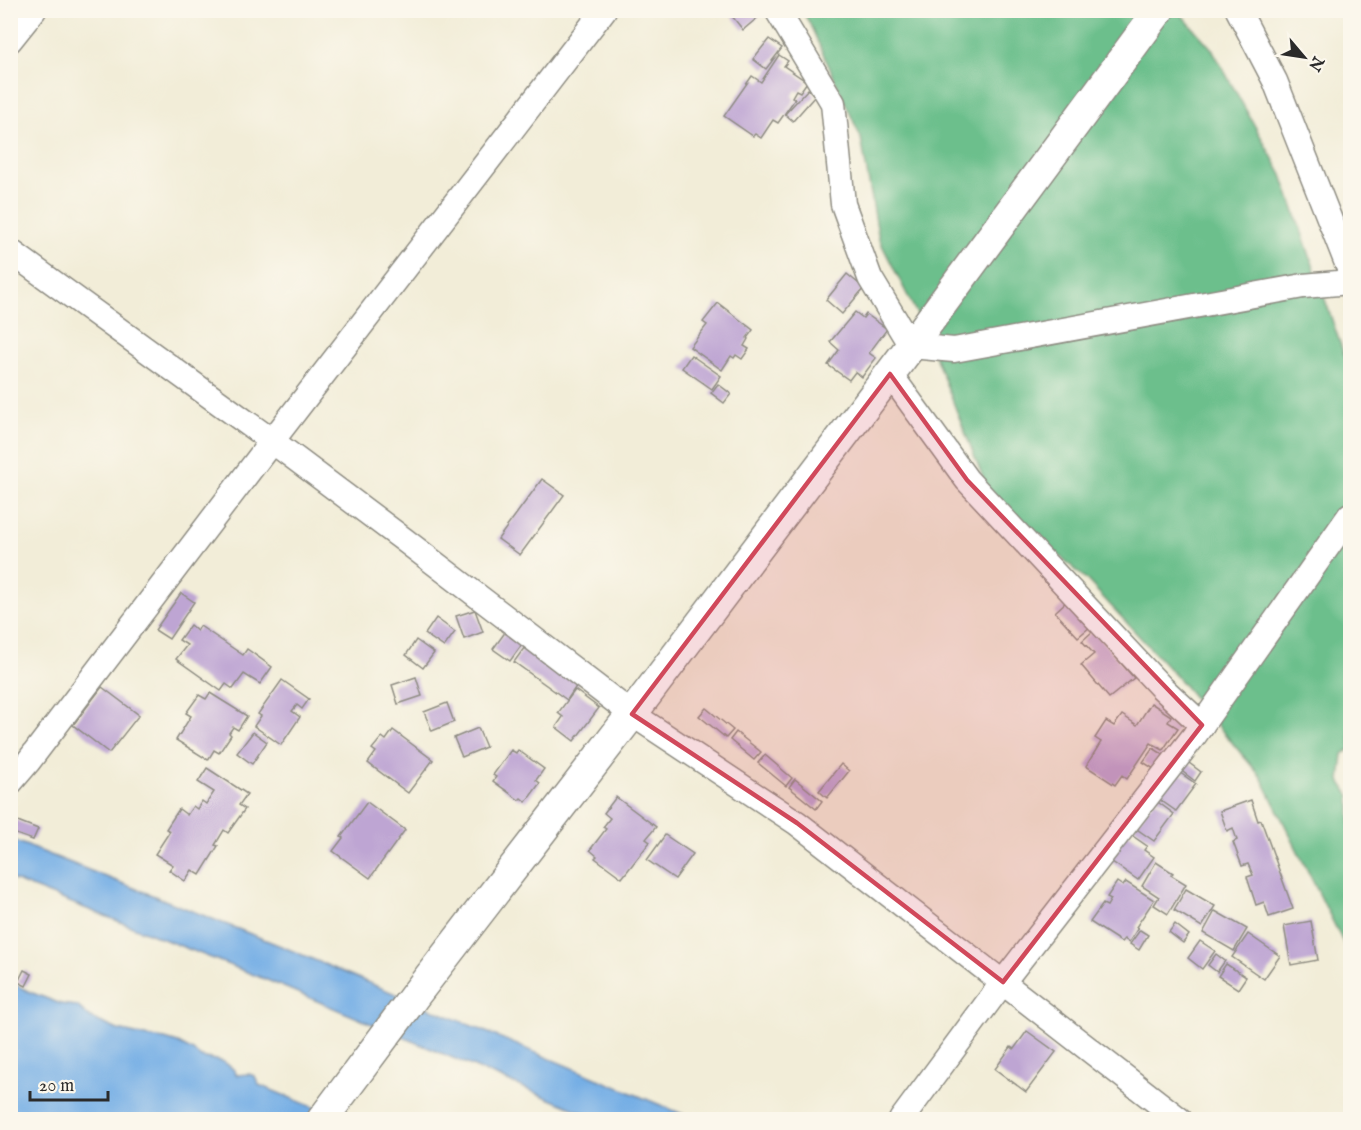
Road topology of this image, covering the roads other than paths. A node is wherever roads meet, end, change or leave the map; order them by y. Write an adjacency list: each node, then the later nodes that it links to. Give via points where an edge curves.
1 (34, 10): 6 (street)
2 (604, 10): 12 (street)
3 (777, 10): 10 (street, via 833,103 843,204 870,278)
4 (1159, 10): 10 (street)
5 (1238, 10): 8 (street, via 1275,81)
6 (10, 40)
7 (10, 250): 12 (street)
8 (1350, 271)
9 (1350, 282): 10 (street, via 1303,286 954,350)
10 (912, 346): 11 (street)
11 (890, 374): 14 (street); 15 (street, via 967,480 1161,687)
12 (272, 441): 14 (street); 16 (street)
13 (1350, 515): 15 (street)
14 (632, 714): 17 (street, via 797,823); 18 (street)
15 (1202, 725): 17 (street)
16 (10, 783)
17 (1003, 982): 19 (street); 20 (street)
18 (322, 1119)
19 (900, 1119)
20 (1180, 1119)

